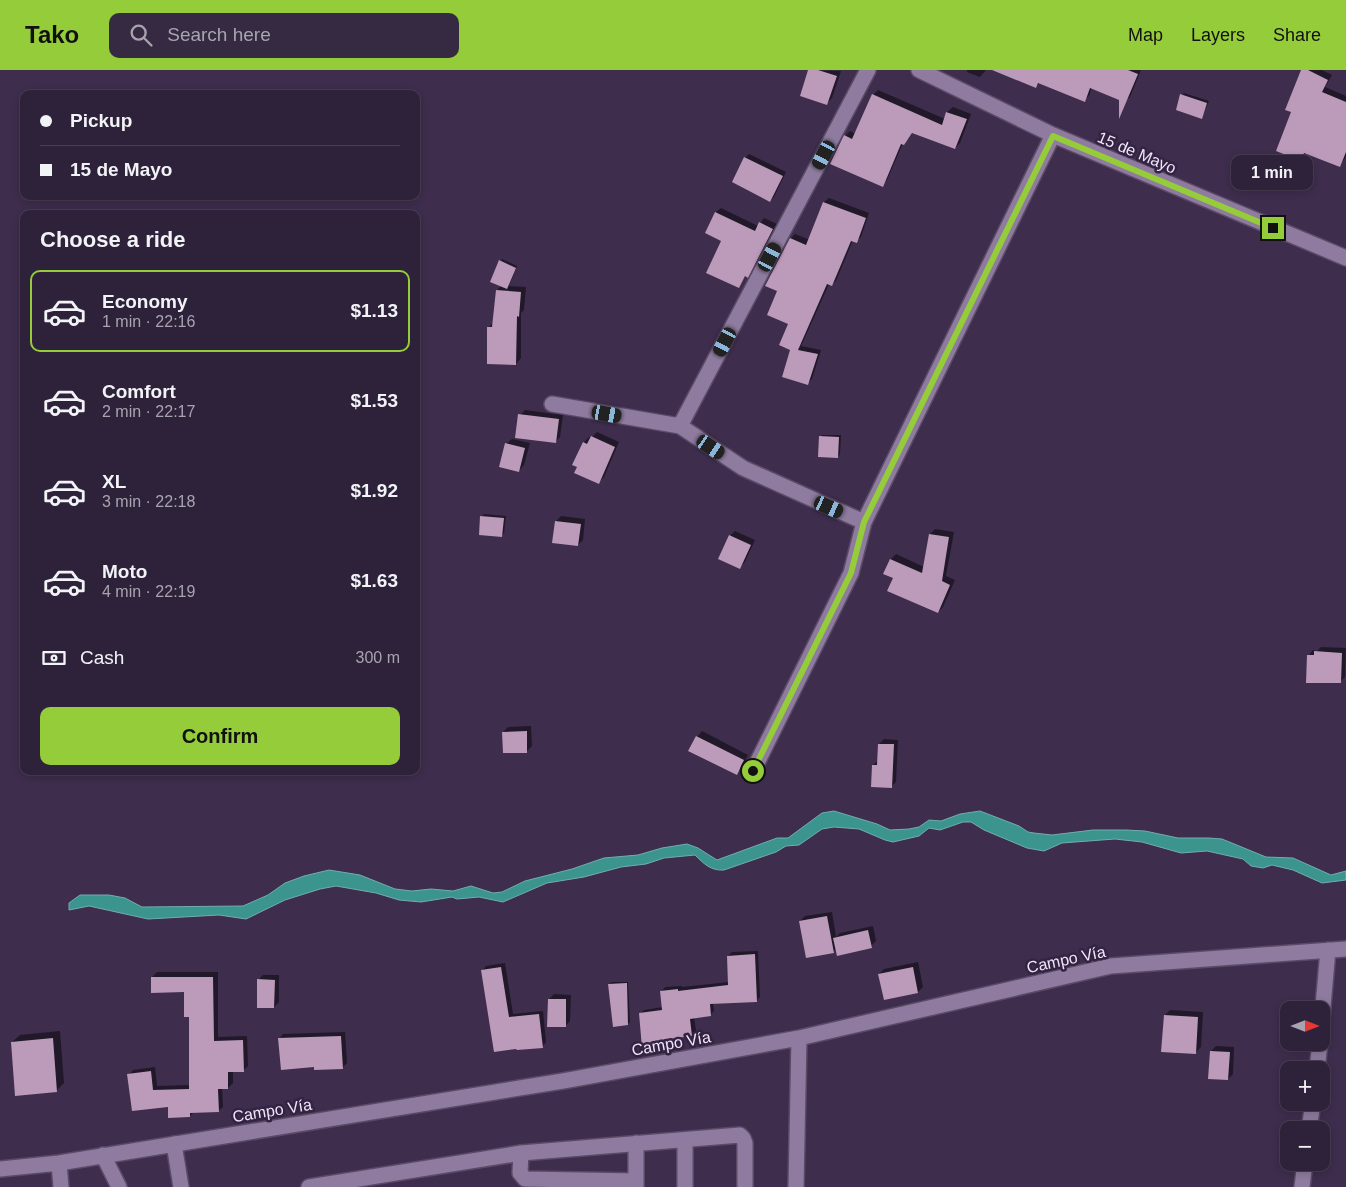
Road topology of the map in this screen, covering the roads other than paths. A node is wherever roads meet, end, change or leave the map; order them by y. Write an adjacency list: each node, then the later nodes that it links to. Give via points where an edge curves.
1 (868, 70): 6 (street)
2 (919, 70): 3 (street, 15 de Mayo)
3 (1053, 136): 4 (street, 15 de Mayo); 7 (street)
4 (1346, 258)
5 (552, 404): 6 (street)
6 (680, 426): 7 (street, via 743,468)
7 (864, 522): 8 (street, via 851,573)
8 (753, 771)
9 (1346, 949): 10 (street, Campo Vía)
10 (1328, 950): 11 (street); 12 (street, Campo Vía, via 1111,966)
11 (1323, 1001)
12 (799, 1038): 15 (street, Campo Vía, via 563,1081); 28 (street)
13 (685, 1140): 14 (street); 26 (street); 27 (street, via 740,1135 745,1143)
14 (636, 1143): 16 (street); 21 (street)
15 (174, 1144): 17 (street, Campo Vía); 24 (street)
16 (521, 1153): 21 (street, via 520,1173 525,1179); 25 (street)
17 (102, 1155): 18 (street, Campo Vía); 23 (street)
18 (59, 1163): 19 (street, Campo Vía); 22 (street)
19 (0, 1169)
20 (1304, 1171): 29 (street)
21 (636, 1184)
22 (61, 1187)
23 (119, 1187)
24 (181, 1187)
25 (309, 1187)
26 (685, 1187)
27 (745, 1187)
28 (796, 1187)
29 (1302, 1187)

